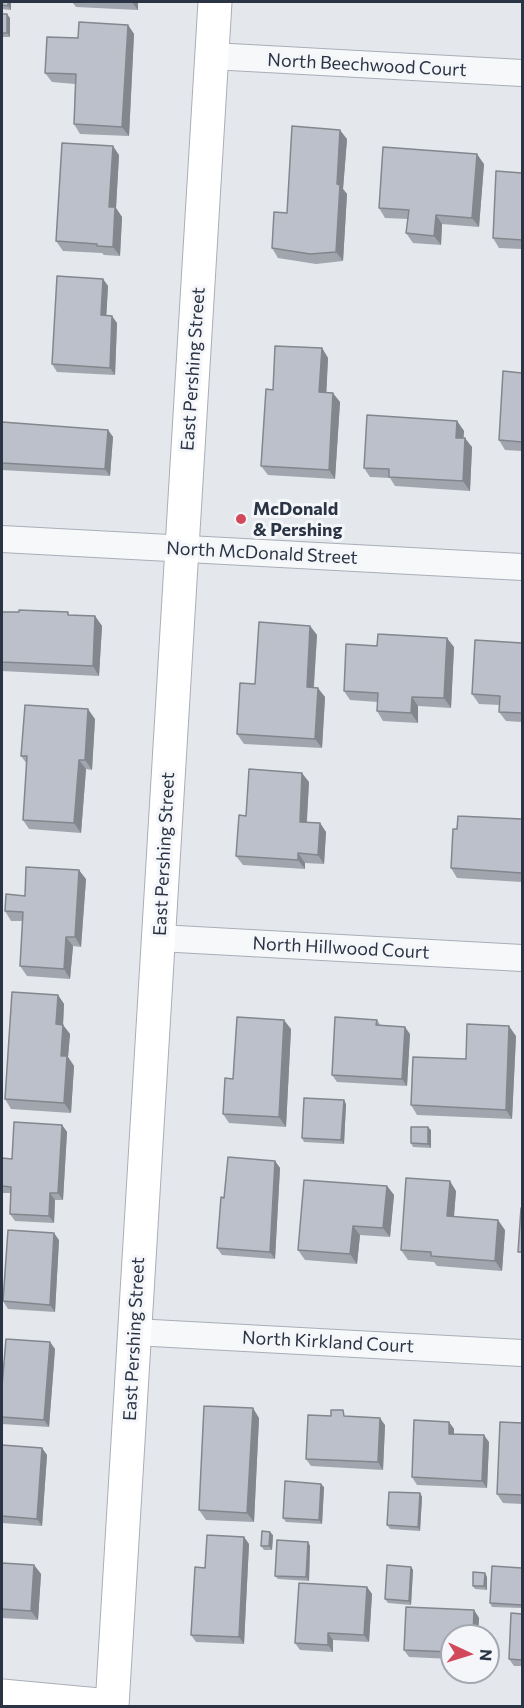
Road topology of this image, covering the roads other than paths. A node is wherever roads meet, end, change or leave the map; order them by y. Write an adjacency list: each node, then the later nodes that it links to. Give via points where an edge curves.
1 (215, 2): 2 (street, East Pershing Street)
2 (212, 56): 3 (street, North Beechwood Court); 5 (street, East Pershing Street)
3 (522, 73)
4 (2, 538): 5 (street, North McDonald Street)
5 (182, 548): 6 (street, North McDonald Street); 7 (street, East Pershing Street)
6 (522, 567)
7 (159, 938): 8 (street, North Hillwood Court); 9 (street, East Pershing Street)
8 (522, 958)
9 (134, 1332): 10 (street, North Kirkland Court); 12 (street, East Pershing Street)
10 (522, 1353)
11 (2, 1696): 12 (street)
12 (111, 1707)

